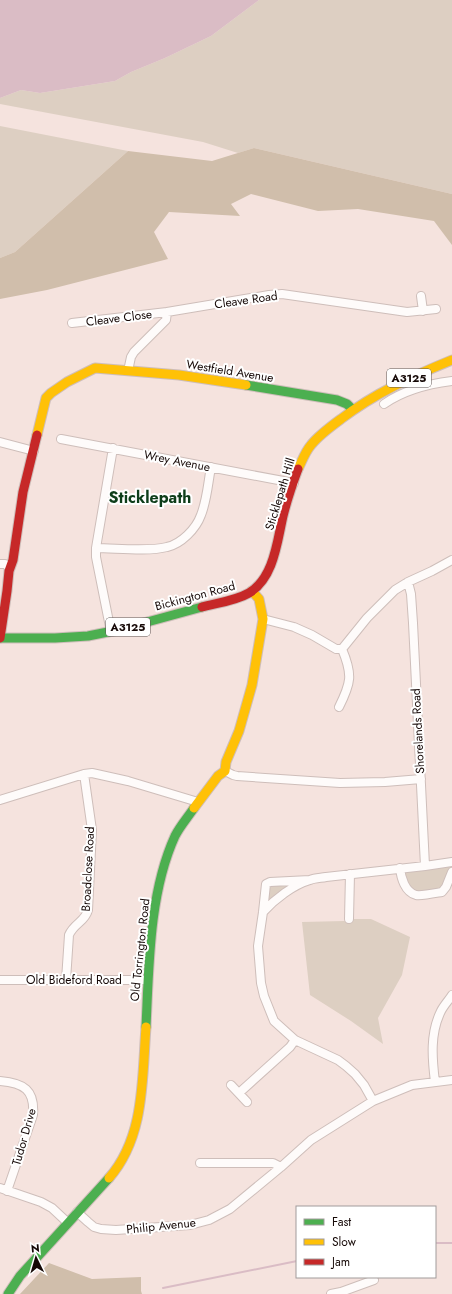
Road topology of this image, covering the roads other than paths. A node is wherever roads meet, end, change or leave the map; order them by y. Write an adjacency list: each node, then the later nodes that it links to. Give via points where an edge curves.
1 (421, 296): 3 (street)
2 (436, 309): 3 (street, Cleave Road)
3 (423, 311): 4 (street, Cleave Road, via 407,312 282,294)
4 (167, 312): 5 (street, Cleave Close); 7 (street, via 166,320 134,352)
5 (72, 323)
6 (452, 360): 10 (street, Sticklepath Hill / A3125, via 387,389)
7 (128, 371): 10 (street, Westfield Avenue, via 179,375 337,400); 14 (street, Westfield Avenue, via 95,368 51,392 46,398)
8 (452, 381): 9 (street, via 415,389)
9 (384, 404)
10 (352, 409): 16 (street, Sticklepath Hill / A3125, via 310,446)
11 (61, 439): 13 (street, Wrey Avenue)
12 (0, 442): 14 (street)
13 (113, 448): 15 (street, Wrey Avenue); 17 (street)
14 (34, 451): 19 (street)
15 (211, 467): 16 (street, Wrey Avenue); 17 (street, via 202,514 198,523 180,541 168,547 151,549)
16 (294, 483): 21 (street, Sticklepath Hill / A3125, via 273,560 269,570)
17 (96, 548): 23 (street)
18 (452, 560): 20 (street)
19 (7, 564): 24 (street, via 7,592)
20 (408, 582): 25 (street, via 380,604); 29 (street, Shorelands Road, via 413,623)
21 (252, 591): 22 (street, Old Torrington Road, via 262,606); 23 (street, Bickington Road / A3125, via 218,603)
22 (263, 619): 25 (street, via 294,627 336,649); 27 (street, Old Torrington Road, via 250,692)
23 (111, 632): 24 (street, Bickington Road / A3125, via 59,638)
24 (0, 638)
25 (342, 649): 26 (street, via 350,673 349,685)
26 (338, 708)
27 (225, 771): 29 (street, Shorelands Road, via 237,776 340,782); 31 (street, Old Torrington Road)
28 (84, 774): 30 (street); 31 (street, via 92,773 128,781); 41 (street, Broadclose Road, via 92,830 88,910 86,916 71,929 69,935)
29 (421, 779): 33 (street)
30 (0, 800)
31 (198, 802): 42 (street, Old Torrington Road, via 176,834 164,863 151,937)
32 (452, 862): 33 (street)
33 (425, 866): 34 (street)
34 (400, 868): 35 (street, via 402,881 410,892 416,895 442,892); 36 (street)
35 (452, 872)
36 (350, 874): 37 (street); 39 (street)
37 (310, 880): 38 (street, via 287,892); 38 (street, via 267,882)
38 (264, 912): 44 (street, via 258,946 264,996 274,1021)
39 (349, 919)
40 (0, 980): 41 (street, Old Bideford Road)
41 (66, 980): 42 (street, Old Bideford Road)
42 (148, 980): 55 (street, Old Torrington Road, via 141,1103 135,1133 113,1173)
43 (452, 995): 47 (street, via 441,1011 433,1041)
44 (295, 1040): 49 (street); 50 (street, via 346,1066 364,1085)
45 (452, 1080): 47 (street, Philip Avenue)
46 (0, 1081): 54 (street, Tudor Drive, via 22,1086 29,1091 34,1104 33,1115)
47 (435, 1082): 50 (street, Philip Avenue, via 412,1085)
48 (231, 1085): 49 (street)
49 (239, 1093): 51 (street)
50 (373, 1101): 53 (street, Philip Avenue, via 311,1140)
51 (247, 1102)
52 (200, 1163): 53 (street, via 273,1163)
53 (281, 1167): 55 (street, Philip Avenue, via 230,1209 209,1220 190,1225 101,1229 94,1227)
54 (3, 1190): 56 (street, via 41,1202)
55 (77, 1212): 56 (street, Old Torrington Road)
56 (67, 1222): 58 (street, Old Torrington Road, via 20,1276)
57 (374, 1280): 59 (street)
58 (8, 1294)
59 (331, 1294)

